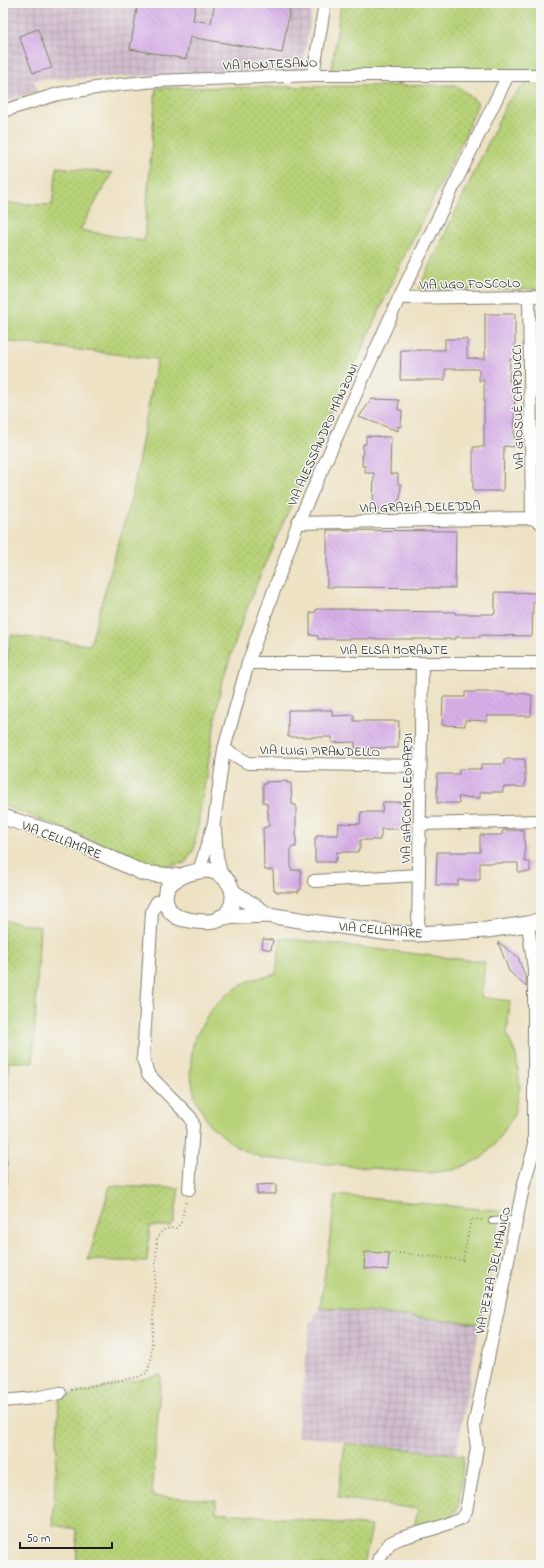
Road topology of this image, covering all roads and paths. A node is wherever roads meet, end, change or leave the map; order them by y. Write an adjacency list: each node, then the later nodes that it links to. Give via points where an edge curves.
1 (325, 3): 2 (street)
2 (312, 75): 3 (street, VIA MONTESANO); 5 (street, VIA MONTESANO, via 115,85 58,94)
3 (508, 75): 4 (street, VIA MONTESANO); 7 (street, VIA ALESSANDRO MANZONI)
4 (541, 75)
5 (3, 111)
6 (535, 296): 7 (street, VIA UGO FOSCOLO); 8 (street, VIA GIOSUÈ CARDUCCI)
7 (399, 298): 9 (street, VIA ALESSANDRO MANZONI)
8 (537, 520): 9 (street, VIA GRAZIA DELEDDA)
9 (298, 523): 10 (street, VIA ALESSANDRO MANZONI)
10 (248, 663): 11 (street, VIA ELSA MORANTE); 13 (street, VIA ALESSANDRO MANZONI)
11 (422, 663): 12 (street, VIA ELSA MORANTE); 14 (street, VIA GIACOMO LEOPARDI)
12 (541, 663)
13 (224, 749): 14 (street, VIA LUIGI PIRANDELLO, via 248,763); 17 (street, VIA ALESSANDRO MANZONI)
14 (420, 766): 18 (street, VIA GIACOMO LEOPARDI)
15 (3, 817): 20 (street, VIA CELLAMARE, via 63,836)
16 (541, 821): 18 (street)
17 (214, 823): 19 (street, VIA ALESSANDRO MANZONI); 21 (street, VIA ALESSANDRO MANZONI)
18 (419, 824): 22 (street, VIA GIACOMO LEOPARDI)
19 (200, 871): 21 (street, VIA CELLAMARE); 23 (street, VIA CELLAMARE)
20 (143, 873): 23 (street, VIA CELLAMARE); 26 (street, VIA CELLAMARE)
21 (221, 874): 25 (street, VIA CELLAMARE, via 227,878)
22 (419, 875): 24 (street); 32 (street, VIA GIACOMO LEOPARDI)
23 (181, 877): 26 (street, VIA CELLAMARE, via 170,884)
24 (314, 881)
25 (233, 892): 28 (street, VIA CELLAMARE); 29 (street, via 231,906)
26 (165, 898): 27 (street, VIA CELLAMARE); 31 (street, via 158,902 152,911)
27 (170, 912): 29 (street, VIA CELLAMARE, via 186,920 208,922); 31 (street, via 156,920)
28 (268, 915): 29 (street, VIA CELLAMARE); 32 (street, VIA CELLAMARE, via 390,933)
29 (222, 917)
30 (535, 922): 32 (street, VIA CELLAMARE, via 487,930); 34 (street, VIA PEZZA DEL MANICO, via 534,1148)
31 (151, 928): 33 (street, via 143,1059 148,1074 191,1118 193,1124)
32 (418, 934)
33 (189, 1189): 37 (path, via 182,1223 176,1228 165,1228 157,1239 151,1360 147,1373)
34 (516, 1220): 35 (lane); 39 (street, VIA PEZZA DEL MANICO, via 474,1426 477,1448 466,1511 462,1518 390,1543)
35 (492, 1221): 36 (path, via 471,1219 463,1260)
36 (391, 1252)
37 (60, 1392): 38 (street)
38 (3, 1401)
39 (377, 1565)

